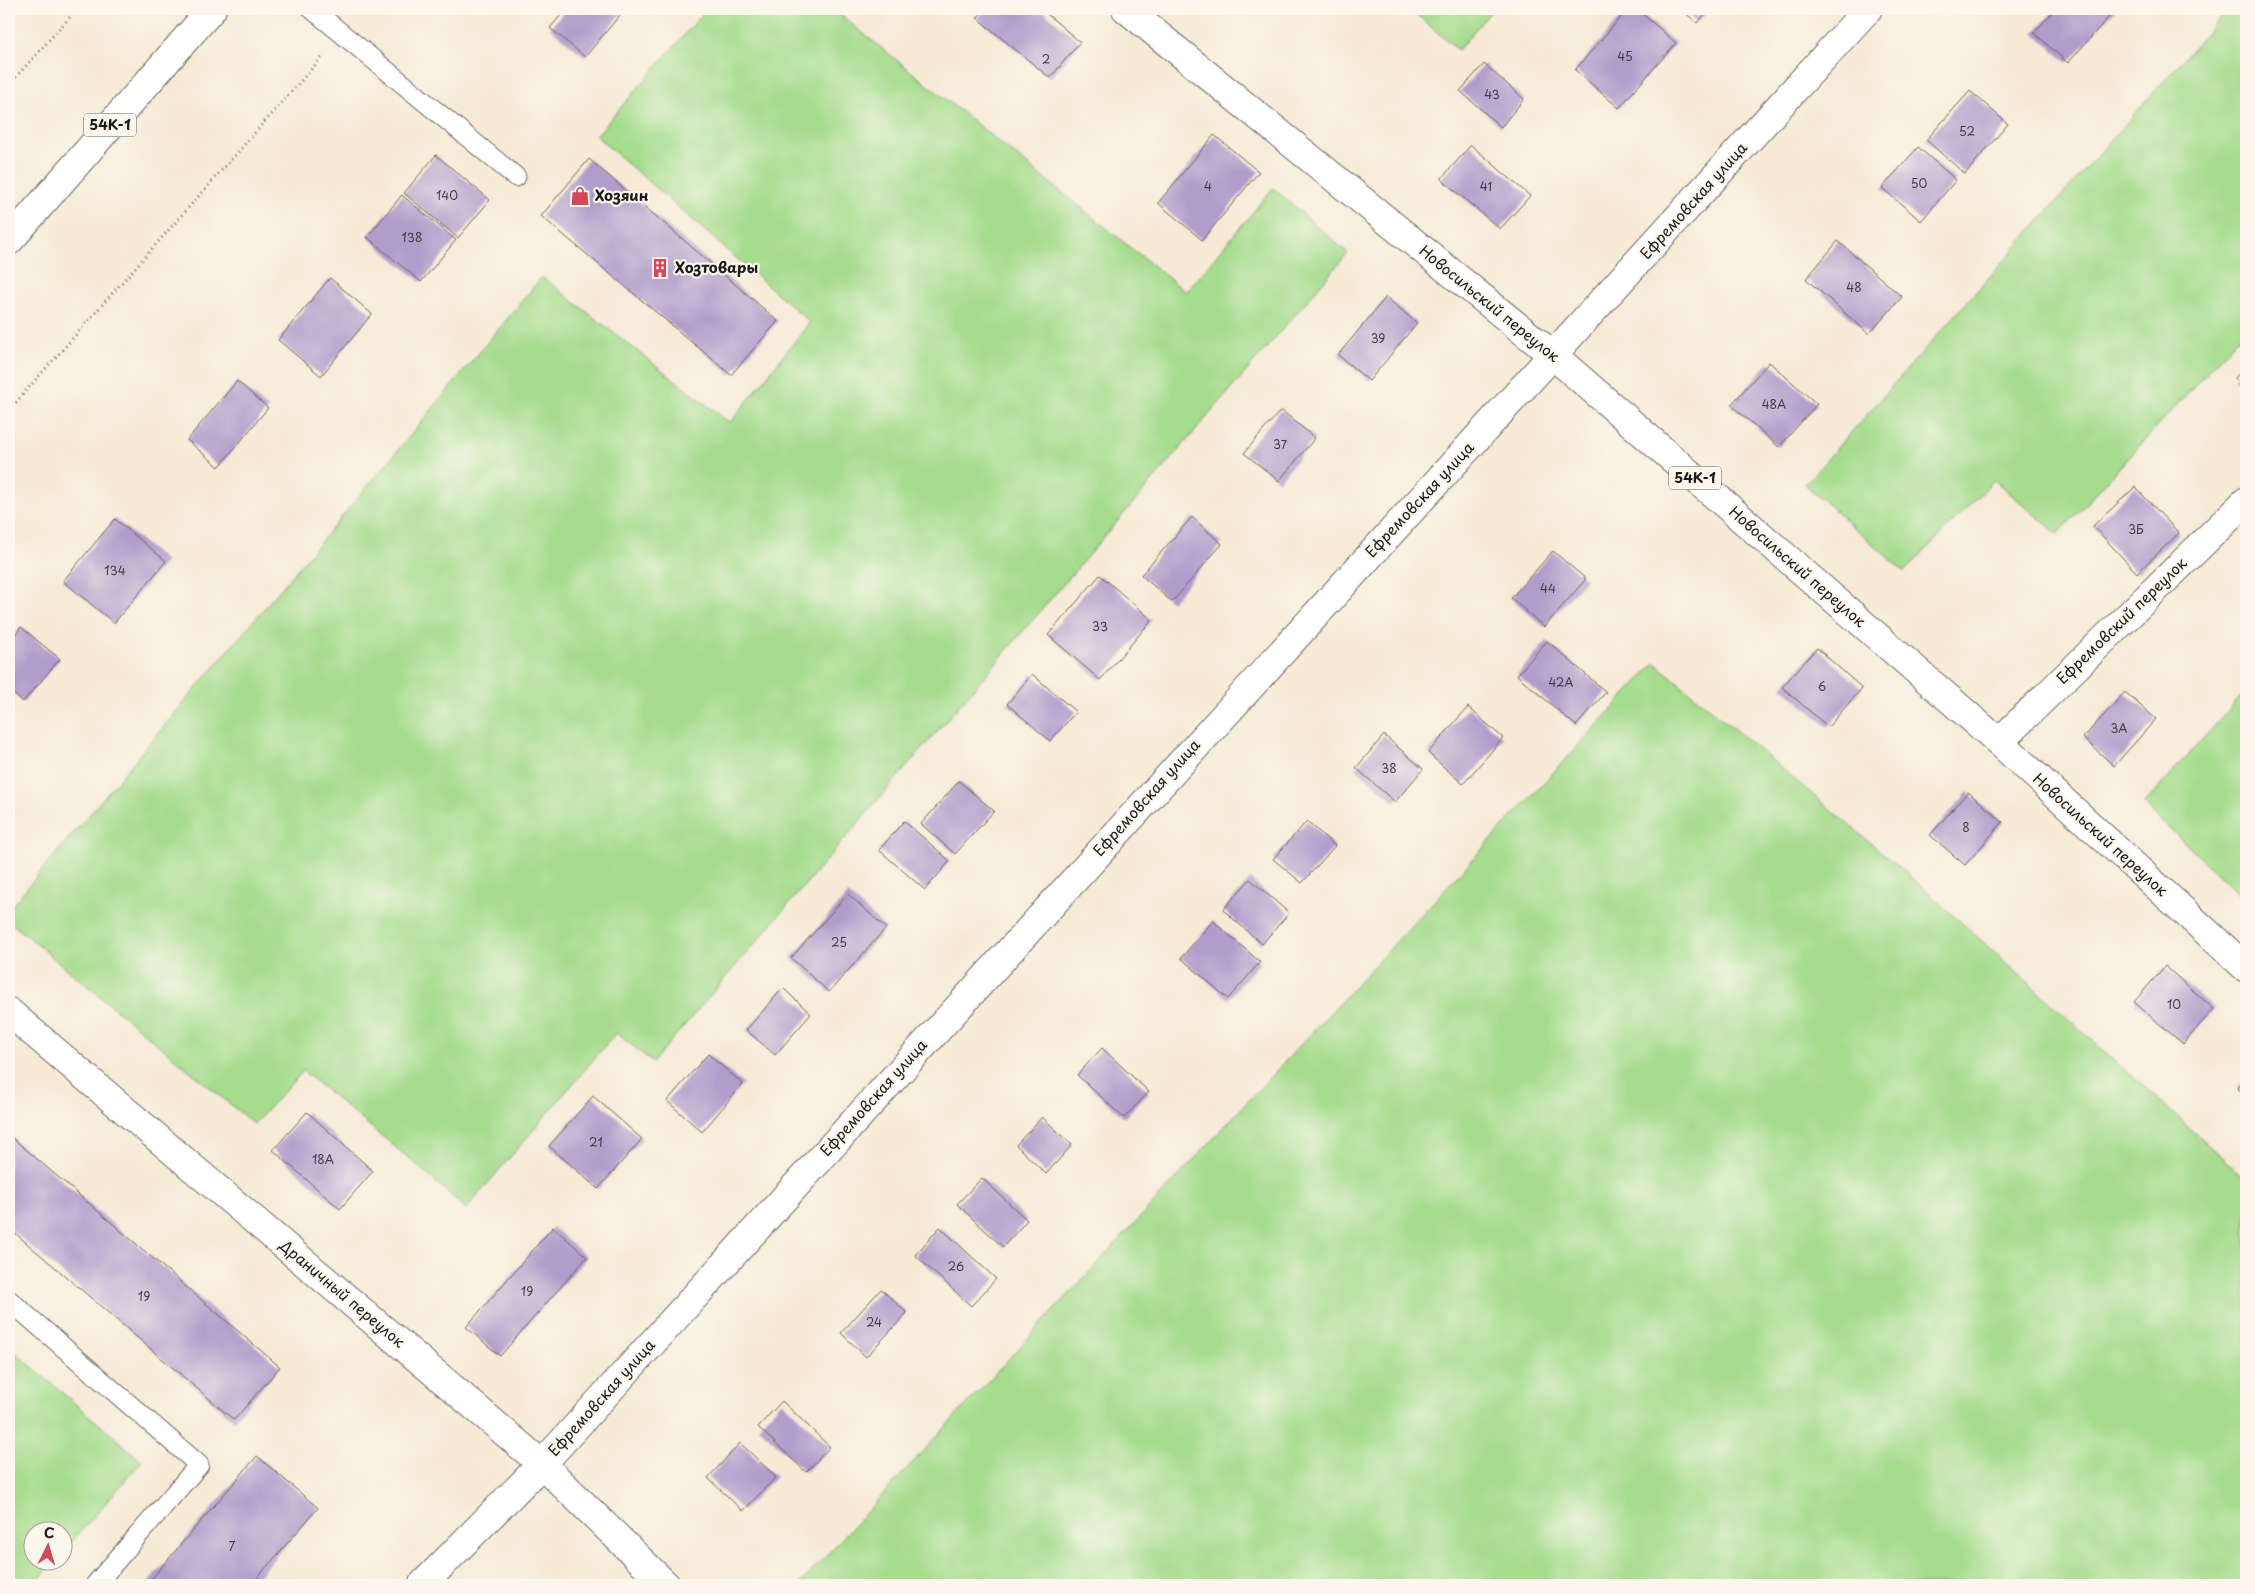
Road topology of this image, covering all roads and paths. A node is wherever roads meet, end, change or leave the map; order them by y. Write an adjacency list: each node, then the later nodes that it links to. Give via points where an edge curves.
1 (77, 9): 7 (path)
2 (212, 9): 9 (street, 54К-1)
3 (312, 9): 6 (lane)
4 (1126, 9): 10 (street, Новосильский переулок / 54К-1)
5 (1868, 9): 10 (street, Ефремовская улица)
6 (343, 34): 8 (lane); 11 (path)
7 (9, 85)
8 (516, 177)
9 (9, 241)
10 (1554, 356): 13 (street, Новосильский переулок / 54К-1); 17 (street, Ефремовская улица, via 1364,560)
11 (9, 410)
12 (2246, 501): 13 (street, Ефремовский переулок)
13 (1999, 742): 14 (street, Новосильский переулок / 54К-1)
14 (2246, 968)
15 (9, 1012): 17 (street, Драничный переулок)
16 (9, 1300): 18 (lane, via 199,1465)
17 (542, 1464): 19 (street, Ефремовская улица); 20 (street, Драничный переулок)
18 (95, 1585)
19 (422, 1585)
20 (666, 1585)

